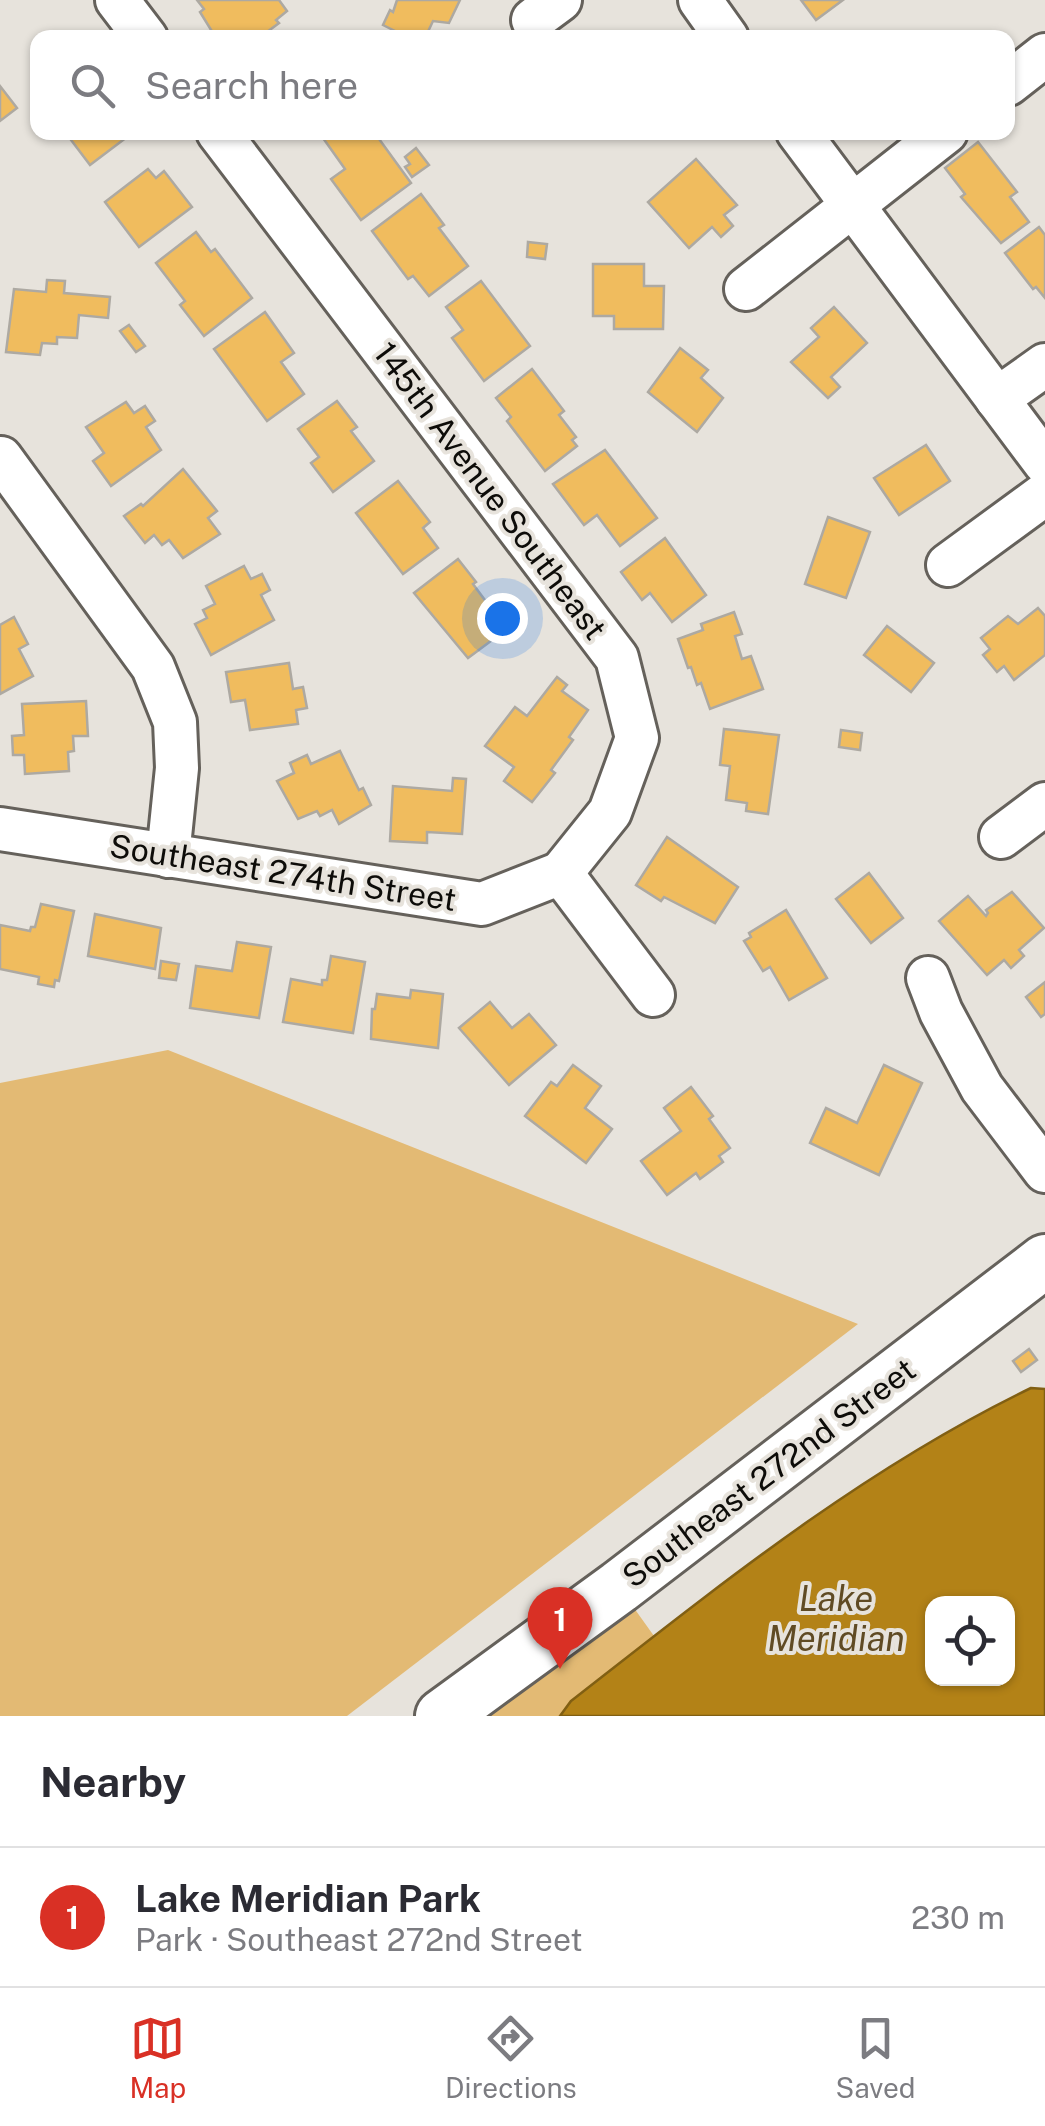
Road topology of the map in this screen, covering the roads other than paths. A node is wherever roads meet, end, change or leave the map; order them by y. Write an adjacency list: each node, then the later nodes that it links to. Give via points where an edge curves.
1 (118, 0): 3 (street)
2 (700, 0): 4 (street)
3 (140, 30)
4 (721, 30)
5 (1045, 54): 6 (street)
6 (1015, 78)
7 (224, 140): 22 (street, 145th Avenue Southeast, via 618,658 637,738 610,812)
8 (804, 140): 10 (street)
9 (936, 140): 10 (street)
10 (852, 206): 11 (street); 13 (street)
11 (746, 289)
12 (1045, 365): 13 (street)
13 (997, 399): 15 (street)
14 (1, 458): 21 (street, via 152,667 176,722)
15 (1045, 463)
16 (1045, 494): 17 (street)
17 (948, 566)
18 (1045, 804): 20 (street)
19 (0, 830): 21 (street, Southeast 274th Street)
20 (1001, 837)
21 (168, 856): 22 (street, Southeast 274th Street, via 482,904)
22 (561, 873): 24 (street)
23 (928, 978): 25 (street, via 982,1088)
24 (653, 995)
25 (1045, 1171)
26 (1045, 1261): 27 (main road, Southeast 272nd Street)
27 (442, 1716)

